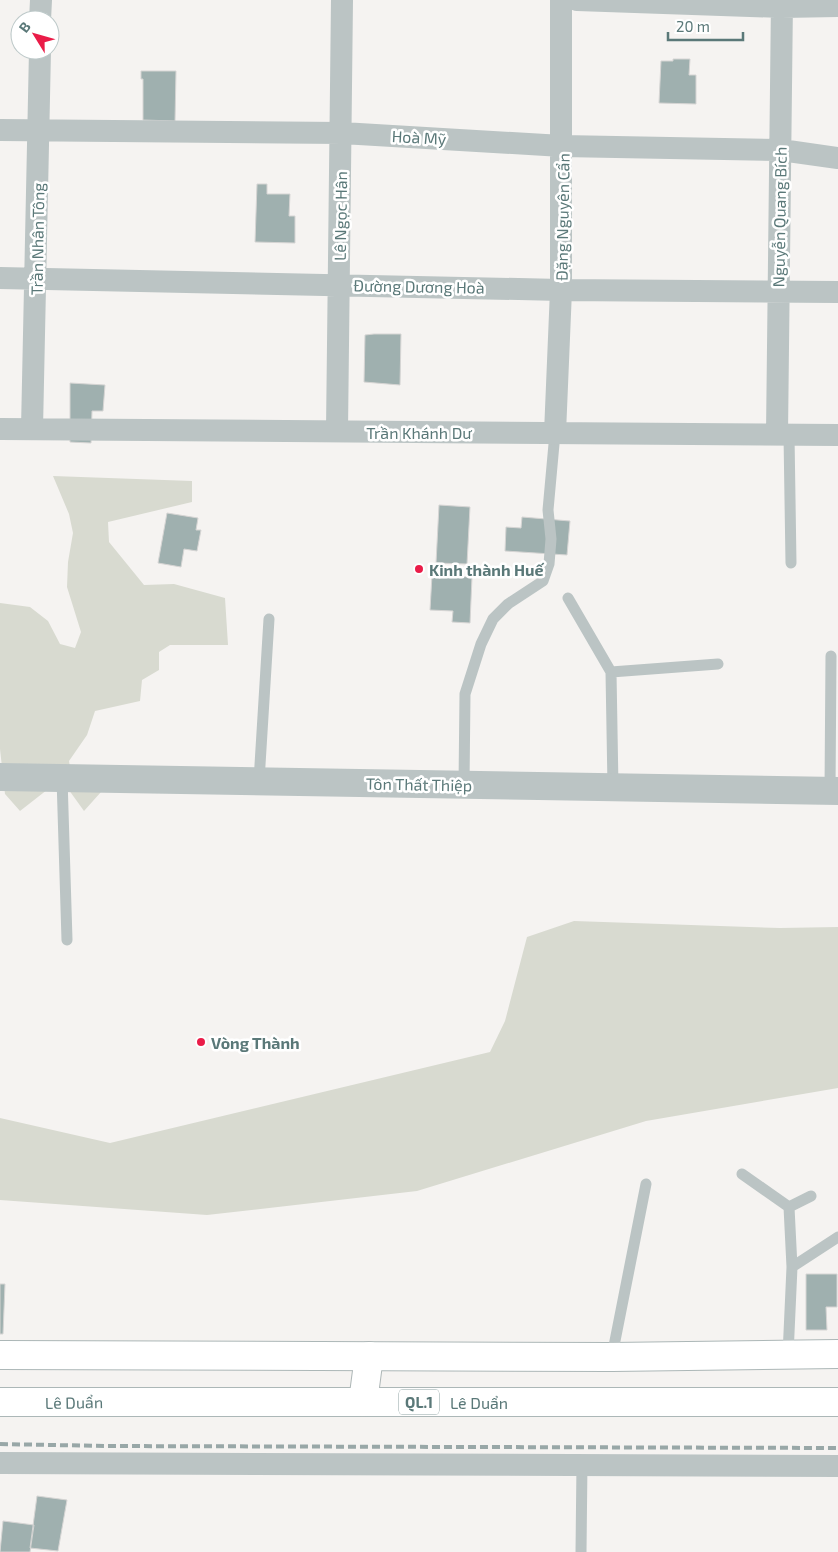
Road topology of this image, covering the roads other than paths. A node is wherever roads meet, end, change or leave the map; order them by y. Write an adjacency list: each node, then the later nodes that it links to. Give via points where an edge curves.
1 (342, 0): 9 (street, Lê Ngọc Hân)
2 (561, 0): 10 (street, Đặng Nguyên Cẩn)
3 (578, 0): 4 (street)
4 (782, 3): 5 (street); 11 (street, Nguyễn Quang Bích)
5 (838, 6)
6 (40, 60): 8 (street, Trần Nhân Tông)
7 (0, 130): 8 (street, Hoà Mỹ)
8 (40, 130): 9 (street, Hoà Mỹ); 13 (street, Trần Nhân Tông)
9 (342, 133): 10 (street, Hoà Mỹ); 15 (street, Lê Ngọc Hân)
10 (562, 146): 11 (street, Hoà Mỹ); 16 (street, Đặng Nguyên Cẩn)
11 (781, 150): 12 (street, Hoà Mỹ); 17 (street, Nguyễn Quang Bích)
12 (838, 158)
13 (36, 277): 14 (street, Đường Dương Hoà); 15 (street, Đường Dương Hoà); 20 (street, Trần Nhân Tông)
14 (0, 278)
15 (339, 284): 16 (street, Đường Dương Hoà); 21 (street, Lê Ngọc Hân)
16 (561, 290): 17 (street, Đường Dương Hoà); 22 (street, Đặng Nguyên Cẩn)
17 (778, 292): 18 (street, Đường Dương Hoà); 23 (street, Nguyễn Quang Bích)
18 (838, 292)
19 (0, 429): 20 (street, Trần Khánh Dư)
20 (32, 429): 21 (street, Trần Khánh Dư)
21 (337, 431): 22 (street, Trần Khánh Dư)
22 (555, 433): 23 (street, Trần Khánh Dư); 34 (lane, via 548,510 549,564 543,581 508,604 493,619 481,644 465,694)
23 (783, 434): 24 (street, Trần Khánh Dư); 25 (lane)
24 (838, 435)
25 (791, 563)
26 (568, 598): 30 (lane)
27 (269, 619): 33 (lane)
28 (832, 656): 36 (lane)
29 (718, 664): 30 (lane)
30 (611, 672): 35 (lane)
31 (0, 777): 32 (street, Tôn Thất Thiệp)
32 (62, 778): 33 (street, Tôn Thất Thiệp); 37 (lane)
33 (258, 781): 34 (street, Tôn Thất Thiệp)
34 (464, 785): 35 (street, Tôn Thất Thiệp)
35 (613, 787): 36 (street, Tôn Thất Thiệp)
36 (834, 791)
37 (67, 940)
38 (742, 1174): 41 (lane)
39 (646, 1184): 48 (lane)
40 (811, 1196): 41 (lane)
41 (789, 1207): 43 (lane)
42 (838, 1237): 43 (lane)
43 (792, 1267): 46 (lane)
44 (838, 1354): 46 (main road)
45 (0, 1355): 47 (main road)
46 (788, 1355): 48 (main road)
47 (369, 1356): 48 (main road); 50 (main road)
48 (612, 1357)
49 (0, 1402): 50 (main road, Lê Duẩn / QL.1)
50 (363, 1402): 51 (main road, Lê Duẩn / QL.1)
51 (838, 1402)
52 (0, 1463): 53 (street)
53 (582, 1463): 54 (street); 55 (lane)
54 (838, 1466)
55 (581, 1552)

